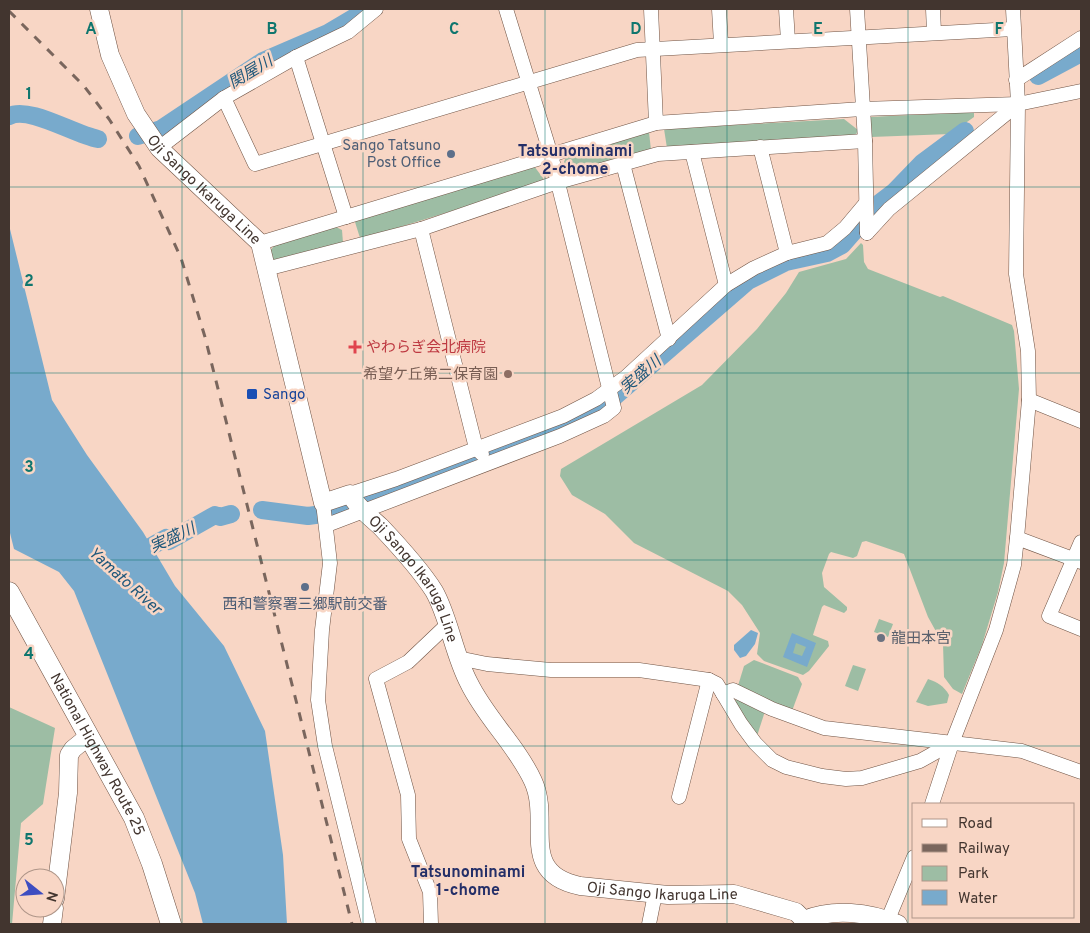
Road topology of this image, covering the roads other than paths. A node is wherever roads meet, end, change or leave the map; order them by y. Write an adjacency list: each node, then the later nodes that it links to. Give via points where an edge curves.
1 (376, 9): 17 (street, via 348,32)
2 (506, 9): 19 (street)
3 (651, 9): 16 (street)
4 (719, 9): 15 (street)
5 (786, 9): 14 (street)
6 (857, 9): 12 (street)
7 (933, 9): 11 (street)
8 (1013, 9): 10 (street)
9 (101, 11): 25 (main road, Oji Sango Ikaruga Line, via 110,55 136,114)
10 (1013, 29): 11 (street); 18 (street)
11 (934, 32): 12 (street)
12 (858, 38): 14 (street); 23 (street)
13 (1081, 38): 18 (street)
14 (788, 41): 15 (street)
15 (721, 44): 16 (street)
16 (653, 48): 19 (street); 24 (street)
17 (296, 57): 21 (street); 27 (street)
18 (1016, 80): 22 (street)
19 (528, 83): 27 (street); 30 (street)
20 (1081, 91): 22 (street)
21 (224, 98): 25 (street); 27 (street, via 255,164)
22 (1018, 104): 23 (street); 33 (street, via 889,209 867,233); 42 (street, via 1016,274 1028,351)
23 (862, 109): 24 (street); 26 (street)
24 (656, 123): 30 (street)
25 (153, 138): 36 (main road, Oji Sango Ikaruga Line)
26 (865, 141): 28 (street); 33 (street)
27 (323, 146): 34 (street)
28 (760, 148): 29 (street); 37 (street)
29 (692, 152): 31 (street, via 658,154); 39 (street)
30 (551, 155): 32 (street); 34 (street)
31 (624, 164): 32 (street); 40 (street)
32 (558, 182): 35 (street); 41 (street)
33 (866, 206): 37 (street, via 826,243)
34 (346, 217): 36 (street)
35 (421, 229): 38 (street); 44 (street)
36 (260, 243): 38 (main road, Oji Sango Ikaruga Line)
37 (787, 254): 39 (street)
38 (266, 269): 46 (main road, Oji Sango Ikaruga Line)
39 (726, 285): 40 (street)
40 (669, 339): 41 (street)
41 (611, 398): 44 (street, via 563,416); 44 (street, via 598,419 560,436)
42 (1029, 400): 43 (street); 47 (street)
43 (1081, 421)
44 (482, 454): 45 (street); 45 (street)
45 (357, 503): 46 (main road); 51 (main road, Oji Sango Ikaruga Line, via 389,535 434,592)
46 (325, 513): 67 (street, via 330,563 318,700 325,746)
47 (1017, 538): 49 (street); 57 (street, via 1014,565 996,630)
48 (1081, 542): 49 (street)
49 (1077, 561): 52 (street, via 1049,616)
50 (9, 592): 56 (highway, National Highway Route 25)
51 (447, 625): 53 (main road, Oji Sango Ikaruga Line); 68 (street, via 408,662 376,679 408,795 409,838 430,892)
52 (1081, 630)
53 (458, 658): 54 (street, via 551,670 639,670); 63 (main road, Oji Sango Ikaruga Line, via 487,715 533,781 541,817 540,856 545,866 553,875 570,884)
54 (709, 680): 55 (street, via 717,684); 59 (street)
55 (723, 694): 57 (street, via 733,690 772,709 824,728); 57 (street, via 741,724 772,760 822,776 846,779 869,776 920,761)
56 (89, 736): 62 (main road, via 69,755); 66 (highway, National Highway Route 25, via 136,823)
57 (952, 743): 58 (street, via 1022,751); 60 (street)
58 (1081, 772)
59 (679, 797)
60 (932, 803)
61 (912, 863): 65 (street)
62 (59, 868)
63 (654, 894): 64 (main road, Oji Sango Ikaruga Line, via 734,894 796,912); 69 (street)
64 (800, 922): 65 (main road, Oji Sango Ikaruga Line, via 834,912 867,914)
65 (891, 923)
66 (171, 924)
67 (369, 924)
68 (431, 924)
69 (649, 924)

